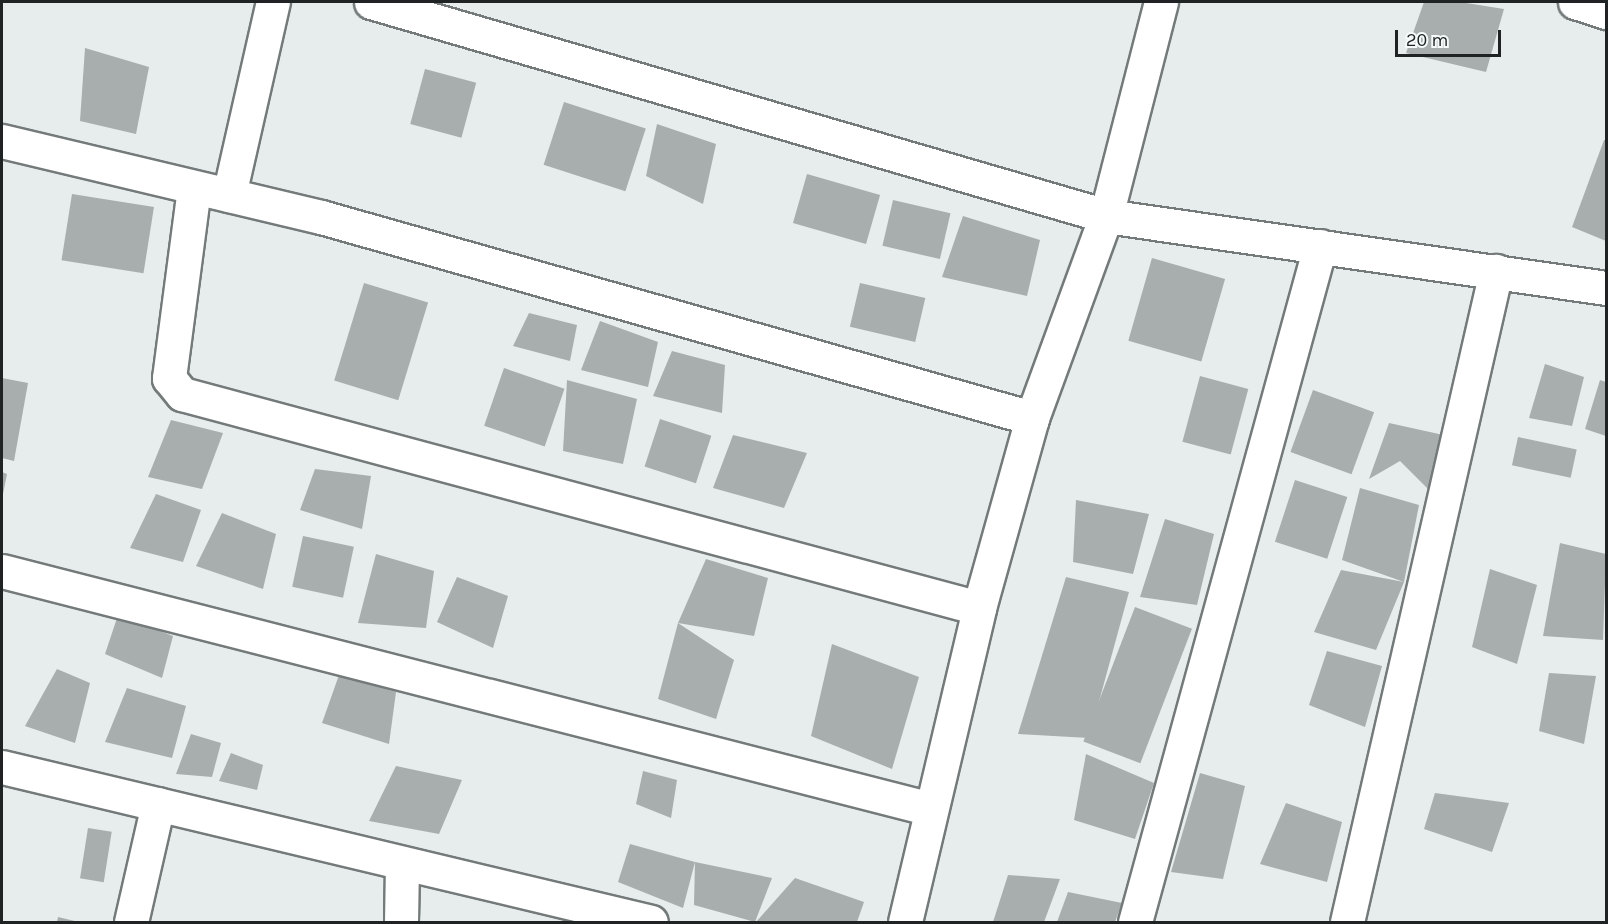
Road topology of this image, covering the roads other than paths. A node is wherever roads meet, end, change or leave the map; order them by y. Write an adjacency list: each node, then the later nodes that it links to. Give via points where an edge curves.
1 (273, 2): 8 (street)
2 (371, 2): 9 (street)
3 (1161, 2): 9 (street)
4 (1575, 2): 5 (street)
5 (1606, 12)
6 (2, 141): 7 (street)
7 (194, 188): 8 (street); 15 (street, via 169,378 182,394)
8 (229, 195): 13 (street, via 321,217)
9 (1106, 216): 10 (street); 13 (street)
10 (1320, 246): 11 (street); 25 (street)
11 (1496, 271): 12 (street); 26 (street)
12 (1606, 288)
13 (1032, 418): 15 (street)
14 (2, 571): 18 (street)
15 (979, 608): 18 (street)
16 (2, 767): 17 (street)
17 (158, 804): 19 (street); 21 (street)
18 (931, 808): 24 (street)
19 (402, 863): 20 (street); 22 (street)
20 (602, 917): 23 (street)
21 (131, 922)
22 (401, 922)
23 (651, 922)
24 (906, 922)
25 (1136, 922)
26 (1347, 922)

